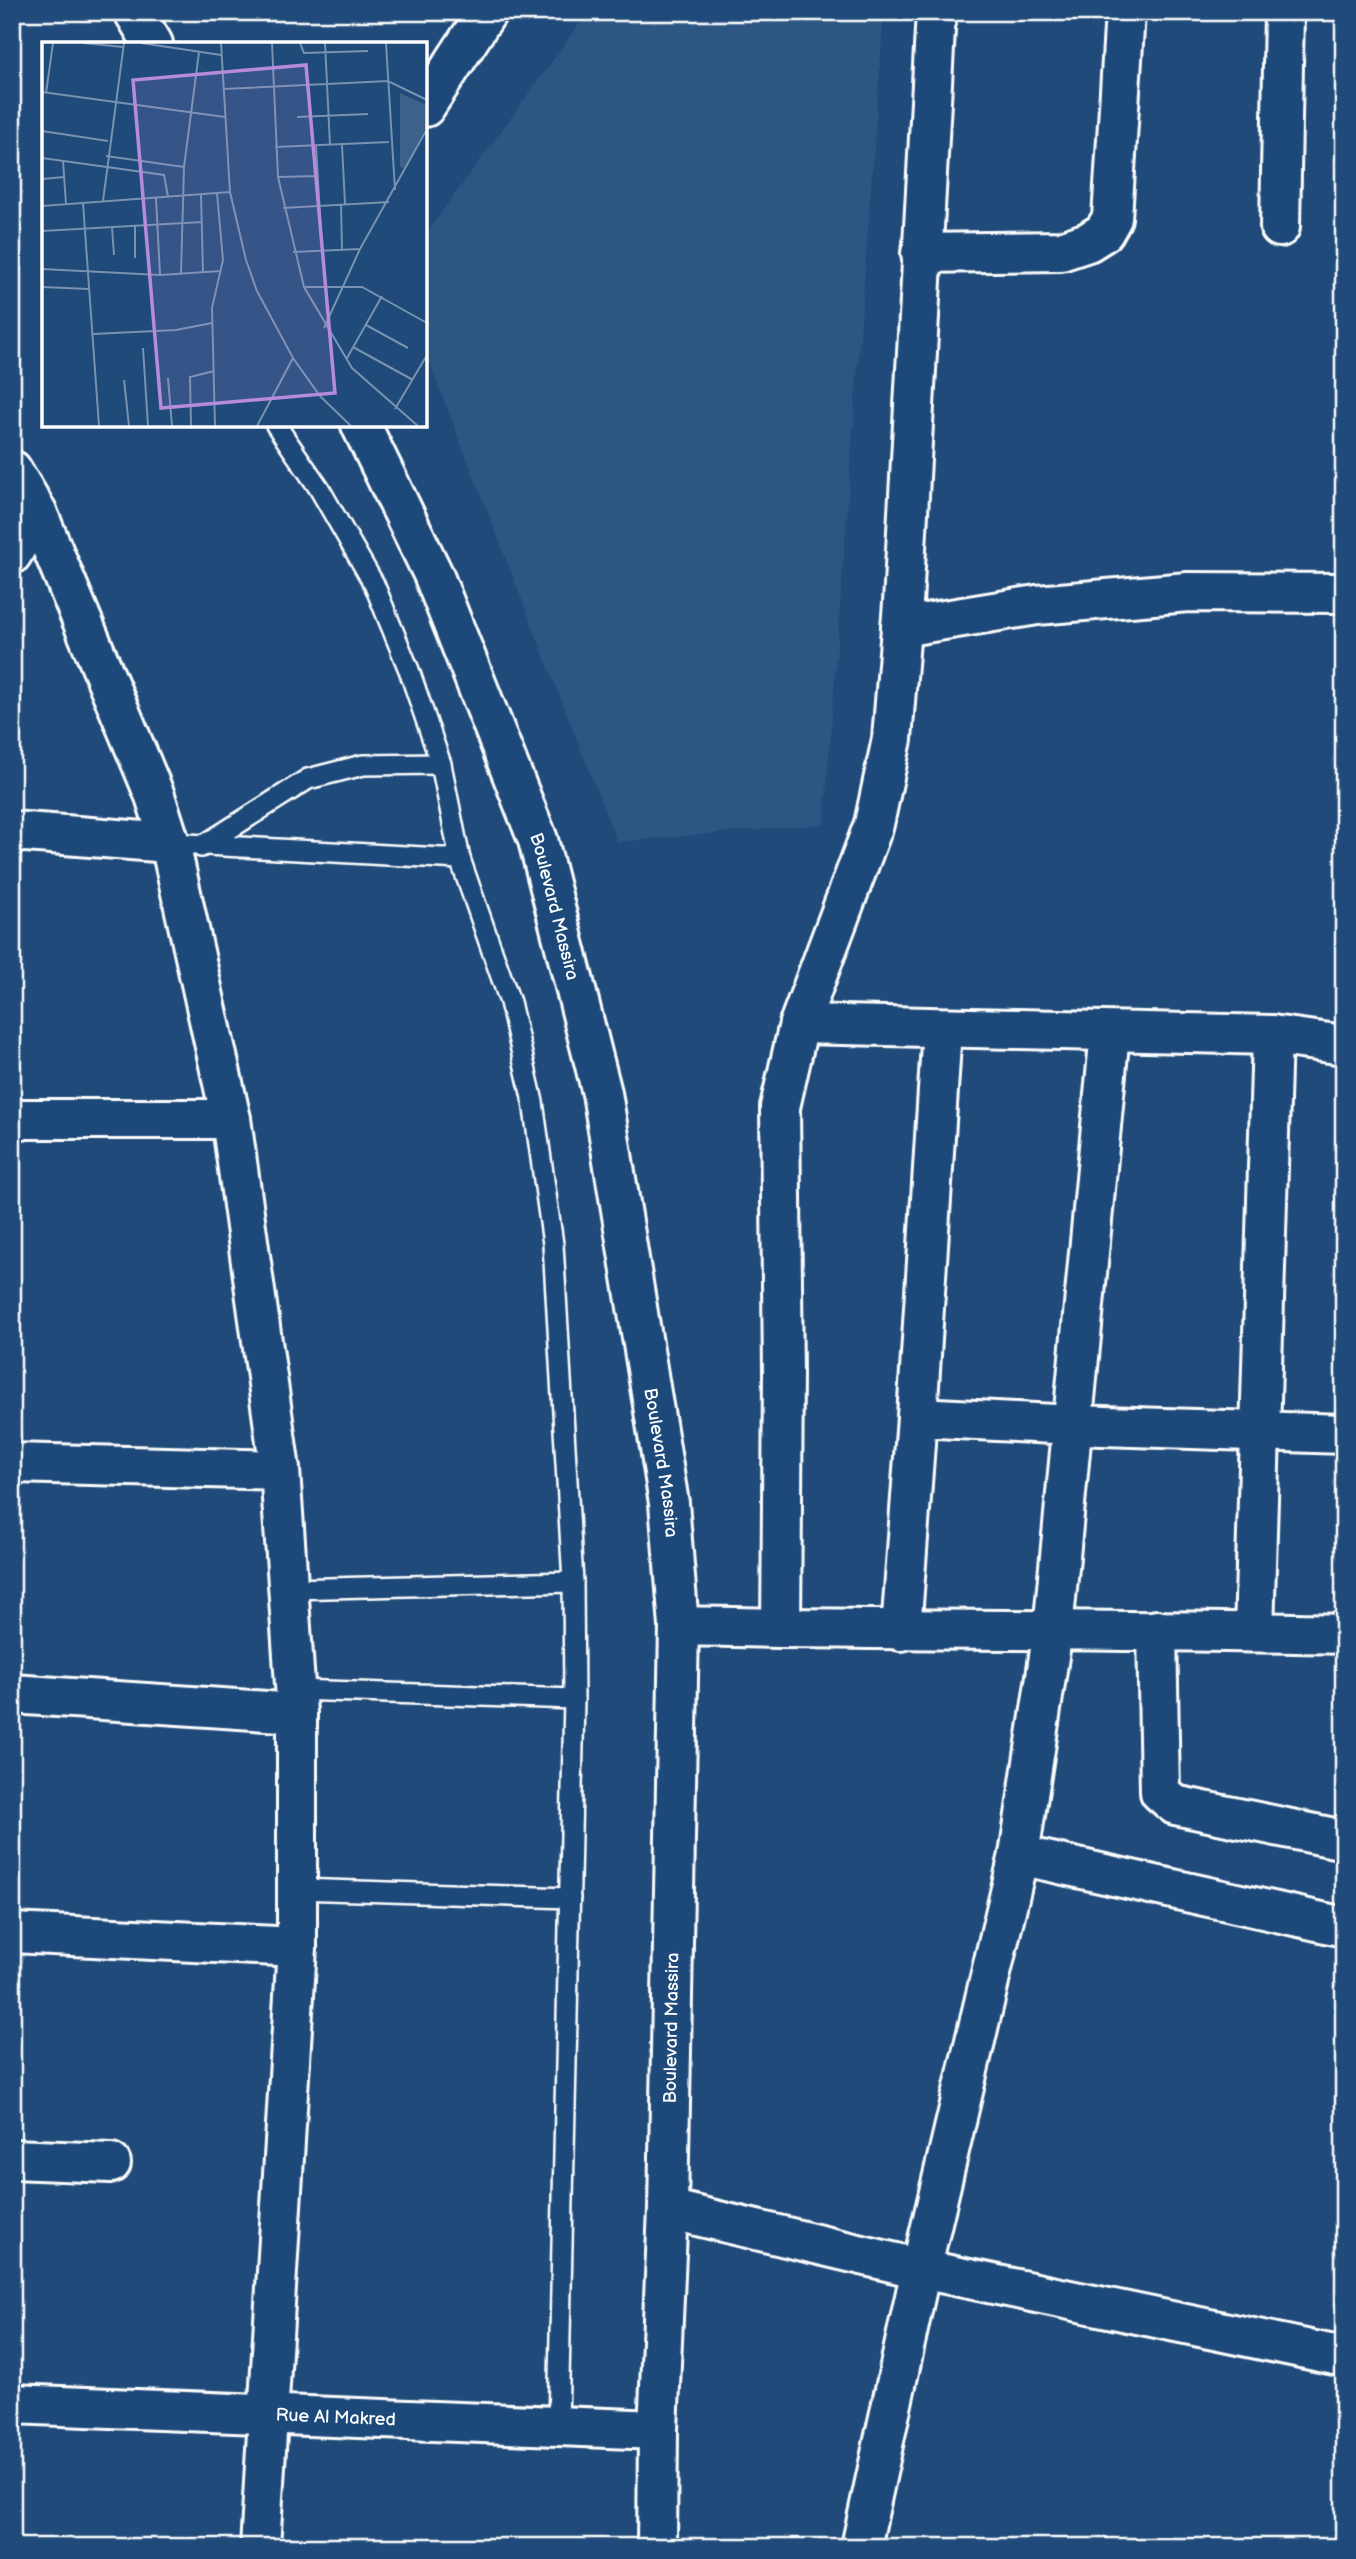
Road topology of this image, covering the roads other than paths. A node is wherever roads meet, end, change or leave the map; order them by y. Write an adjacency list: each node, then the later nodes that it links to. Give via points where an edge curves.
1 (135, 12): 6 (street)
2 (487, 12): 7 (street)
3 (936, 12): 9 (street)
4 (1125, 12): 9 (street, via 1112,218 1104,232 1061,251)
5 (1284, 12): 8 (street)
6 (152, 42)
7 (427, 104)
8 (1280, 227)
9 (921, 253): 16 (street)
10 (277, 427): 17 (lane, via 320,488 374,584 410,670)
11 (362, 427): 36 (street, Boulevard Massira, via 433,574 538,839 602,1093 668,1503)
12 (12, 470): 13 (street)
13 (37, 512): 14 (street); 19 (street, via 155,796)
14 (12, 554)
15 (1344, 593): 16 (street, via 1188,592 1037,605)
16 (901, 627): 21 (street, via 892,738 874,824)
17 (440, 764): 19 (lane, via 363,765 308,779); 20 (lane)
18 (12, 831): 19 (street)
19 (186, 845): 20 (lane); 27 (street)
20 (460, 859): 34 (lane, via 510,1002 533,1102 553,1244)
21 (799, 1024): 22 (street); 37 (street, via 780,1107)
22 (942, 1028): 23 (street); 28 (street)
23 (1110, 1032): 24 (street); 29 (street)
24 (1272, 1035): 25 (street); 30 (street)
25 (1344, 1045)
26 (12, 1119): 27 (street)
27 (230, 1119): 33 (street)
28 (918, 1417): 29 (street); 40 (street)
29 (1074, 1425): 30 (street); 38 (street)
30 (1259, 1433): 31 (street); 41 (street)
31 (1344, 1434)
32 (12, 1463): 33 (street)
33 (280, 1470): 35 (street)
34 (573, 1582): 35 (lane); 44 (lane)
35 (288, 1589): 45 (street)
36 (679, 1626): 37 (street); 55 (street, Boulevard Massira)
37 (781, 1628): 40 (street)
38 (1053, 1630): 39 (street); 40 (street); 47 (street)
39 (1157, 1630): 41 (street); 46 (street, via 1160,1792 1175,1805)
40 (901, 1631)
41 (1254, 1632): 42 (street)
42 (1344, 1634)
43 (12, 1694): 45 (street)
44 (574, 1699): 45 (lane); 49 (lane)
45 (296, 1702): 48 (street)
46 (1344, 1840)
47 (1019, 1855): 50 (street); 56 (street)
48 (297, 1889): 49 (lane); 52 (street)
49 (570, 1898): 60 (lane)
50 (1344, 1927)
51 (12, 1933): 52 (street)
52 (297, 1947): 59 (street)
53 (12, 2159): 54 (street)
54 (110, 2163)
55 (667, 2209): 56 (street); 61 (street, Boulevard Massira)
56 (921, 2269): 57 (street); 64 (street)
57 (1344, 2357)
58 (12, 2404): 59 (street, Rue Al Makred)
59 (268, 2413): 60 (street, Rue Al Makred); 62 (street)
60 (558, 2426): 61 (street, Rue Al Makred)
61 (658, 2430): 63 (street, Boulevard Massira)
62 (260, 2547)
63 (657, 2547)
64 (861, 2547)

